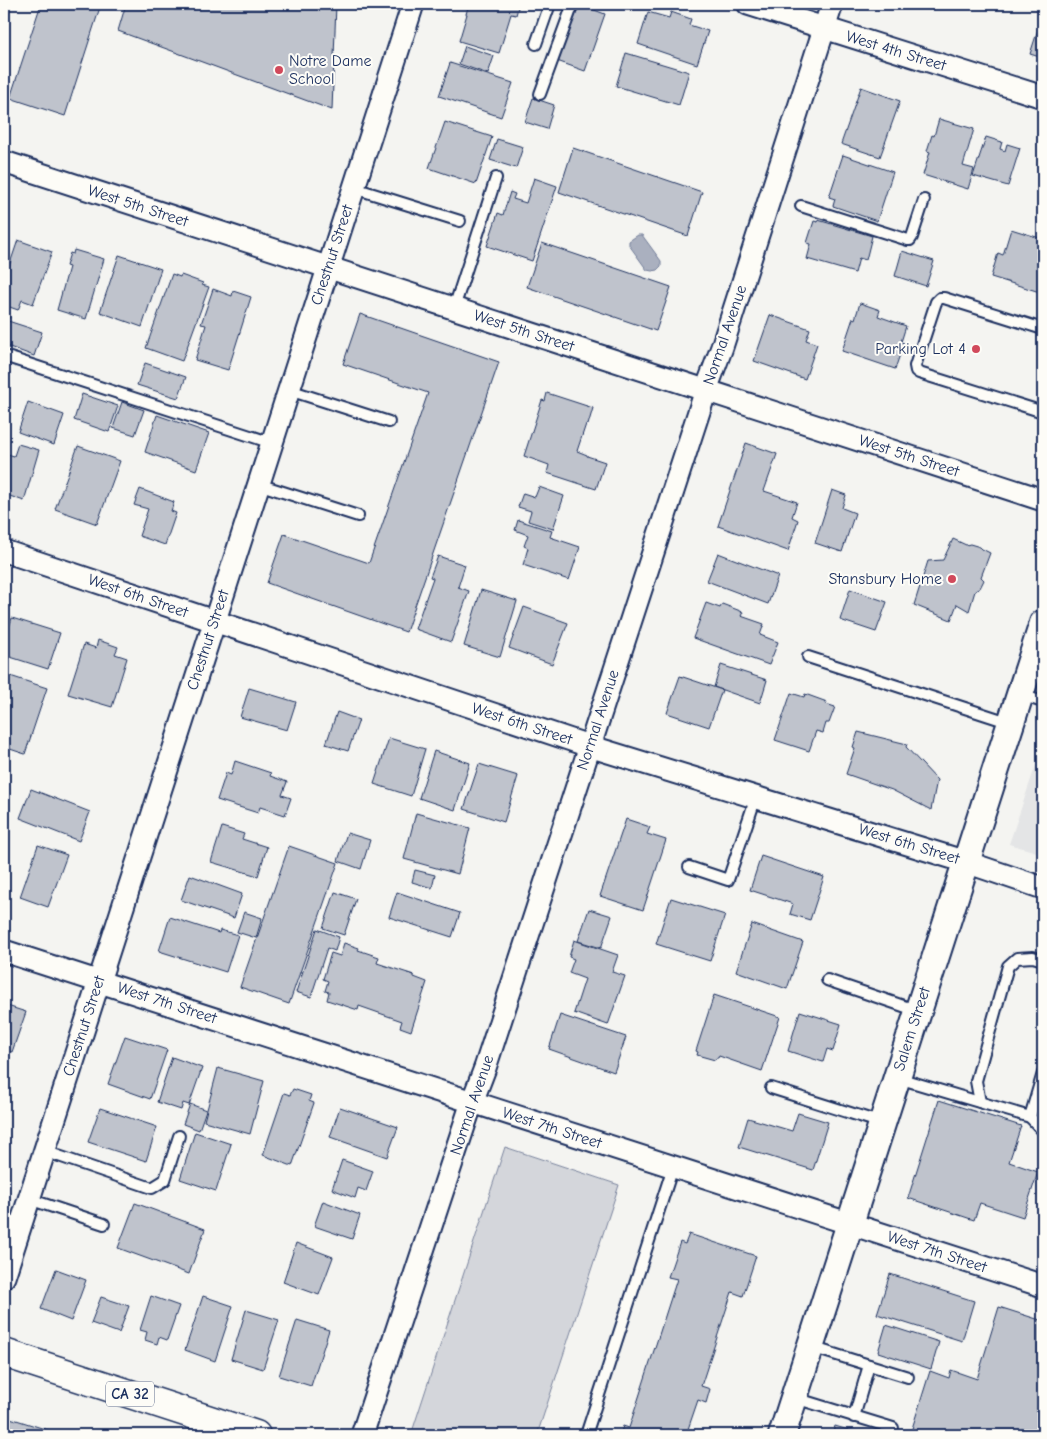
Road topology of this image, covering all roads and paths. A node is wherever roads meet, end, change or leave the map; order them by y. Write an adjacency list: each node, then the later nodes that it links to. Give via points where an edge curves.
1 (413, 4): 12 (street, Chestnut Street)
2 (550, 4): 7 (lane)
3 (573, 4): 8 (lane)
4 (748, 4): 6 (street, West 4th Street)
5 (832, 4): 6 (street, Normal Avenue)
6 (824, 28): 9 (street, West 4th Street); 21 (street, Normal Avenue)
7 (536, 44)
8 (540, 94)
9 (1043, 97)
10 (4, 162): 16 (street, West 5th Street)
11 (496, 178): 17 (lane)
12 (354, 188): 15 (lane); 16 (street, Chestnut Street)
13 (924, 200): 14 (lane, via 910,240)
14 (801, 206)
15 (460, 221)
16 (328, 267): 17 (street, West 5th Street); 20 (street, Chestnut Street)
17 (454, 308): 21 (street, West 5th Street)
18 (1043, 329): 22 (lane, via 940,298 915,366 919,373)
19 (4, 356): 24 (lane)
20 (288, 390): 23 (lane); 24 (street, Chestnut Street)
21 (706, 390): 26 (street, West 5th Street); 34 (street, Normal Avenue)
22 (1043, 412)
23 (389, 422)
24 (272, 443): 25 (street, Chestnut Street)
25 (258, 484): 27 (lane); 29 (street, Chestnut Street)
26 (1043, 500)
27 (358, 516)
28 (4, 551): 29 (street, West 6th Street)
29 (214, 622): 34 (street, West 6th Street); 42 (street, Chestnut Street)
30 (1043, 623): 32 (street, Salem Street)
31 (808, 657): 33 (lane)
32 (1032, 698): 33 (street, Salem Street)
33 (1011, 723): 36 (street, Salem Street)
34 (589, 746): 35 (street, West 6th Street); 47 (street, Normal Avenue)
35 (756, 797): 36 (street, West 6th Street); 37 (lane, via 728,880)
36 (966, 862): 38 (street, West 6th Street); 43 (street, Salem Street)
37 (689, 867)
38 (1043, 888)
39 (4, 951): 42 (street, West 7th Street)
40 (1043, 960): 48 (lane, via 1017,958 1008,966 976,1081)
41 (827, 980): 43 (lane)
42 (98, 982): 47 (street, West 7th Street); 53 (street, Chestnut Street)
43 (918, 1012): 45 (street, Salem Street)
44 (1043, 1074): 49 (lane)
45 (897, 1078): 48 (lane); 50 (street, Salem Street)
46 (771, 1088): 50 (lane)
47 (472, 1102): 54 (street, West 7th Street); 68 (street, Normal Avenue)
48 (980, 1102): 49 (lane)
49 (1030, 1116): 51 (lane)
50 (882, 1123): 57 (street, Salem Street)
51 (1043, 1131)
52 (178, 1136): 53 (lane, via 165,1180 152,1188)
53 (44, 1151): 55 (street, Chestnut Street)
54 (674, 1167): 57 (street, West 7th Street); 69 (lane)
55 (28, 1199): 56 (lane); 58 (street, Chestnut Street)
56 (104, 1224)
57 (850, 1224): 59 (street, West 7th Street); 60 (street, Salem Street)
58 (4, 1277)
59 (1043, 1286)
60 (810, 1346): 62 (lane); 64 (street, Salem Street)
61 (4, 1353): 67 (main road, CA 32)
62 (869, 1365): 63 (lane); 65 (lane)
63 (908, 1376)
64 (794, 1398): 65 (lane); 70 (street, Salem Street)
65 (854, 1417): 66 (lane)
66 (893, 1428)
67 (256, 1435)
68 (362, 1435)
69 (586, 1435)
70 (782, 1435)

